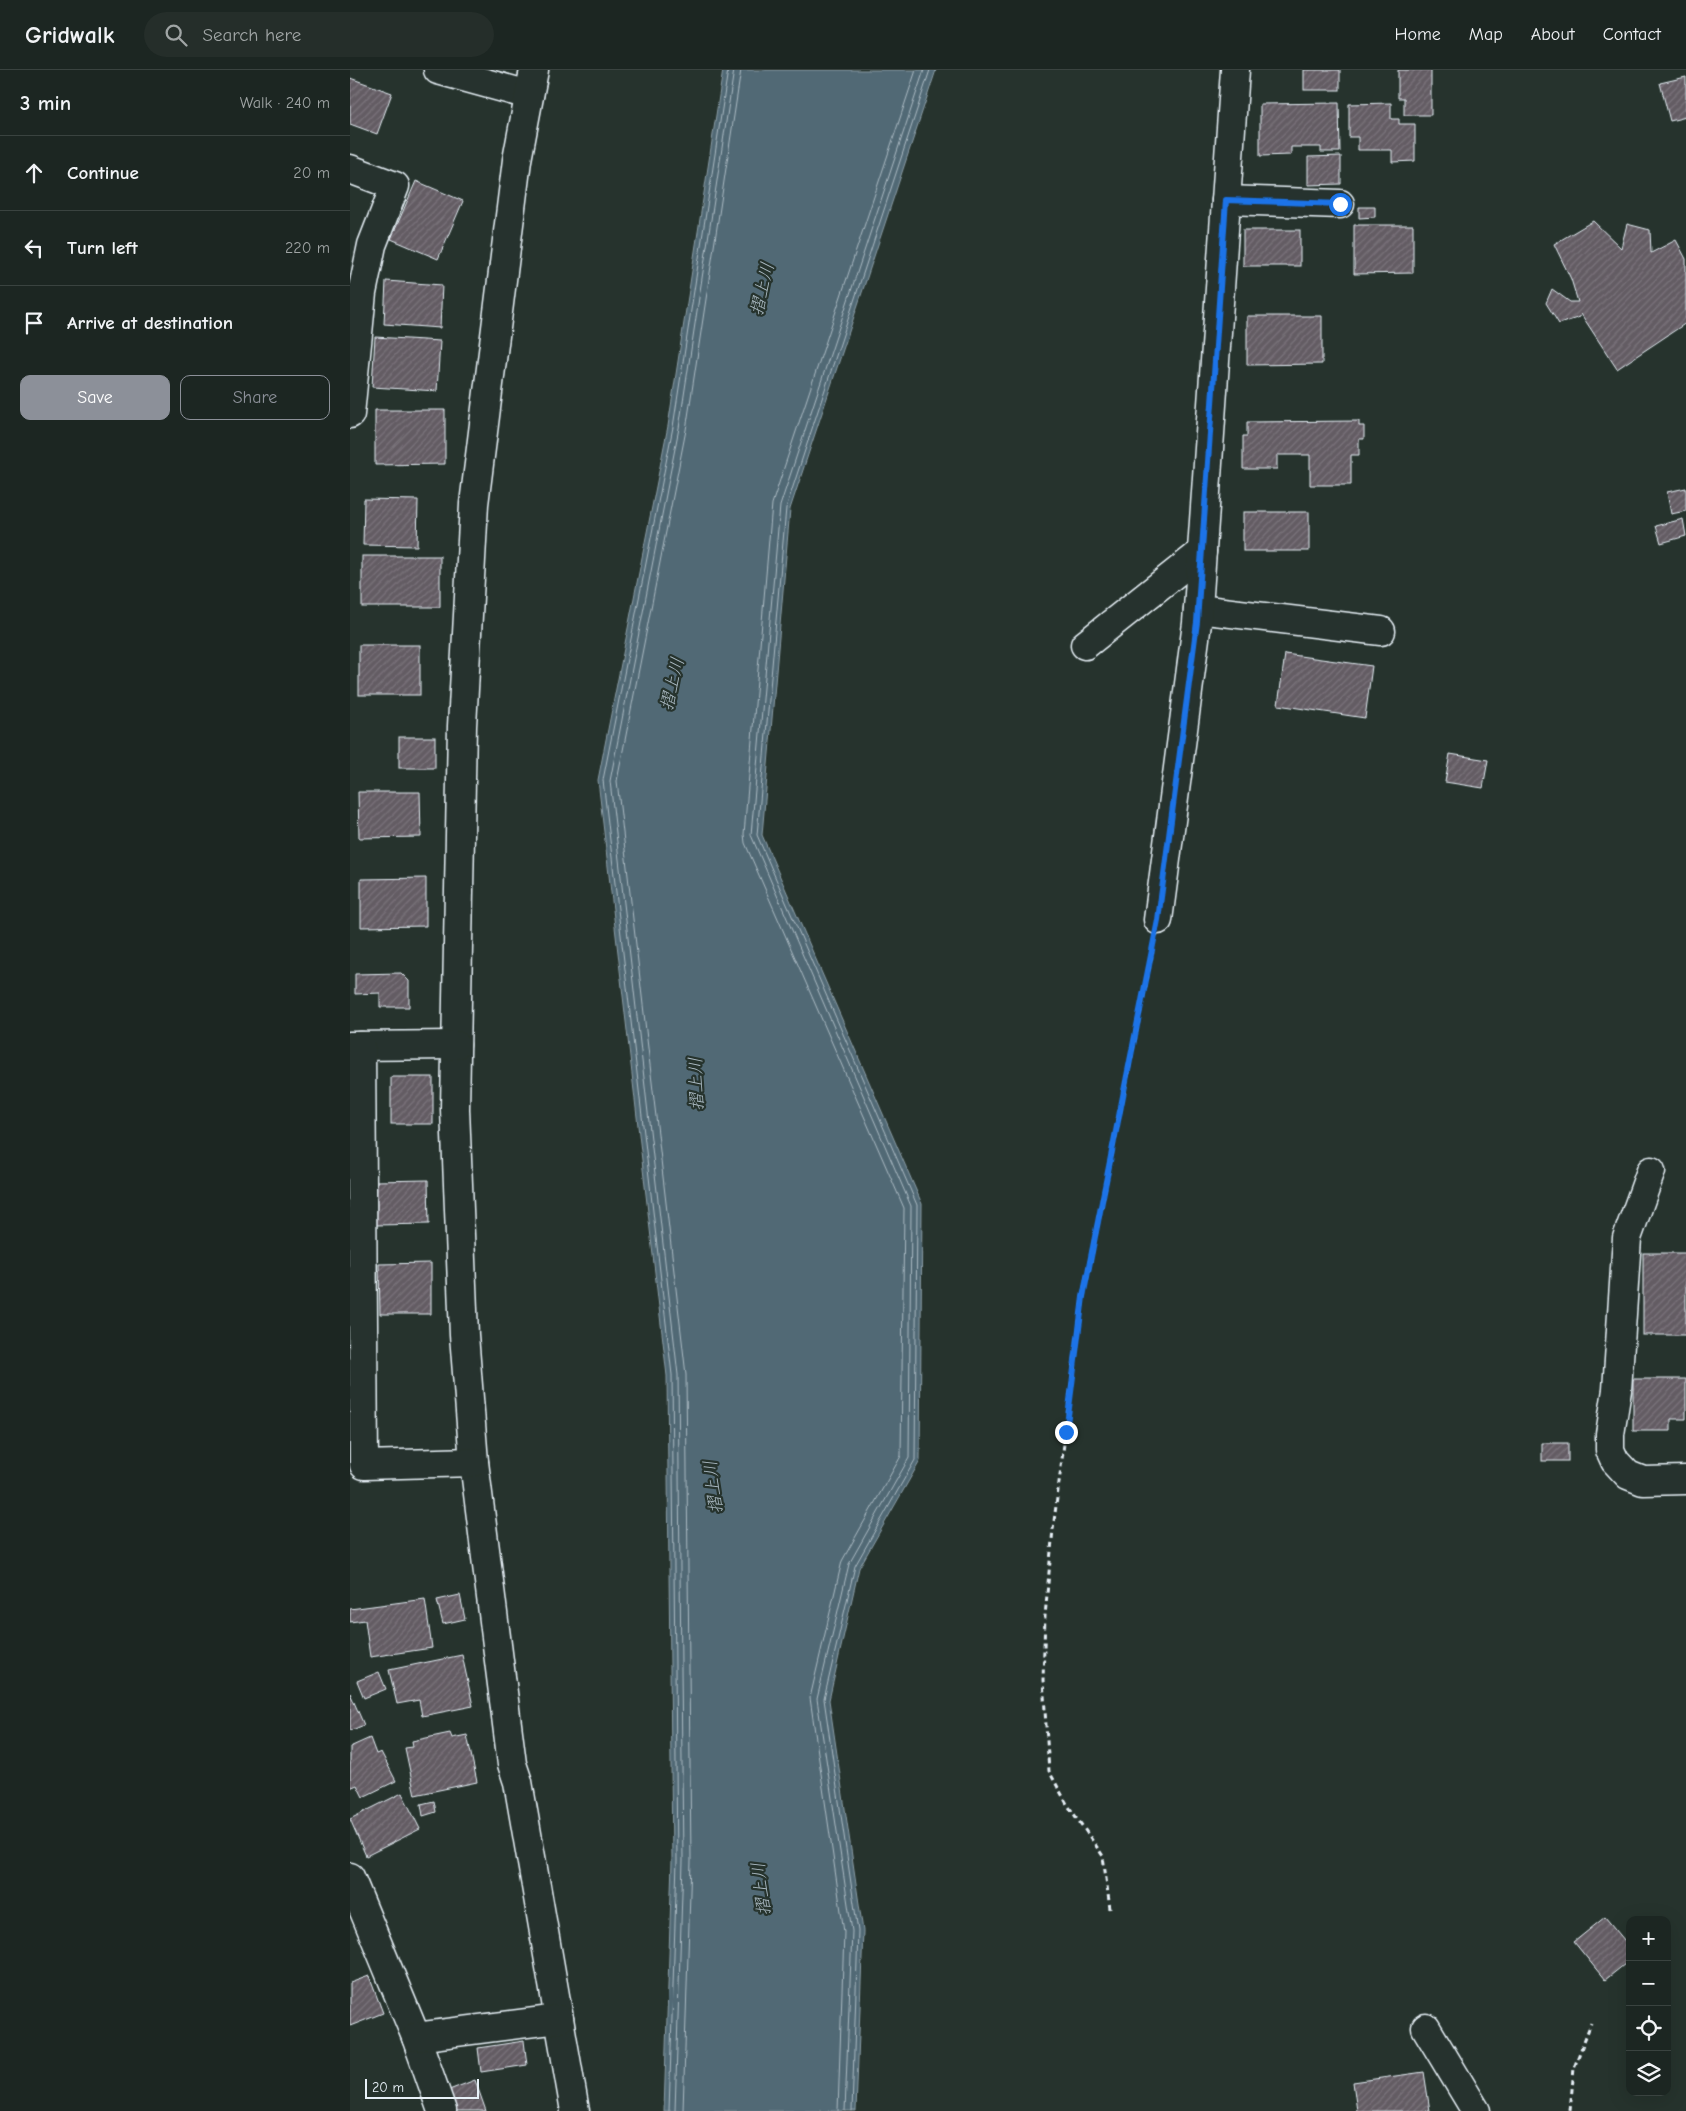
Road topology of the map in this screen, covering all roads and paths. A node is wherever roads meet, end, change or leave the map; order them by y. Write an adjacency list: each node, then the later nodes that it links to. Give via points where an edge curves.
1 (438, 70): 3 (street)
2 (1235, 70): 5 (street)
3 (532, 83): 13 (street, via 517,160 474,504 462,726)
4 (350, 169): 7 (street, via 395,186 372,245 362,293)
5 (1226, 200): 6 (street); 8 (street)
6 (1340, 204)
7 (350, 414)
8 (1202, 552): 9 (street); 11 (street)
9 (1198, 609): 10 (street); 12 (street)
10 (1381, 631)
11 (1085, 645)
12 (1158, 920): 19 (path, via 1083,1297 1045,1616 1043,1680 1049,1771 1066,1804 1103,1856)
13 (456, 1045): 14 (street); 16 (street, via 455,1109 464,1335)
14 (356, 1046): 16 (street, via 364,1465)
15 (1651, 1171): 17 (street, via 1627,1238 1610,1450 1628,1475 1643,1481)
16 (474, 1462): 20 (street, via 512,1764 518,1782)
17 (1686, 1480)
18 (351, 1883): 23 (street)
19 (1110, 1909)
20 (559, 2019): 23 (street); 25 (street)
21 (1591, 2023): 27 (path, via 1574,2068)
22 (1426, 2028): 26 (street)
23 (416, 2036): 24 (street)
24 (442, 2111)
25 (575, 2111)
26 (1476, 2111)
27 (1570, 2111)

